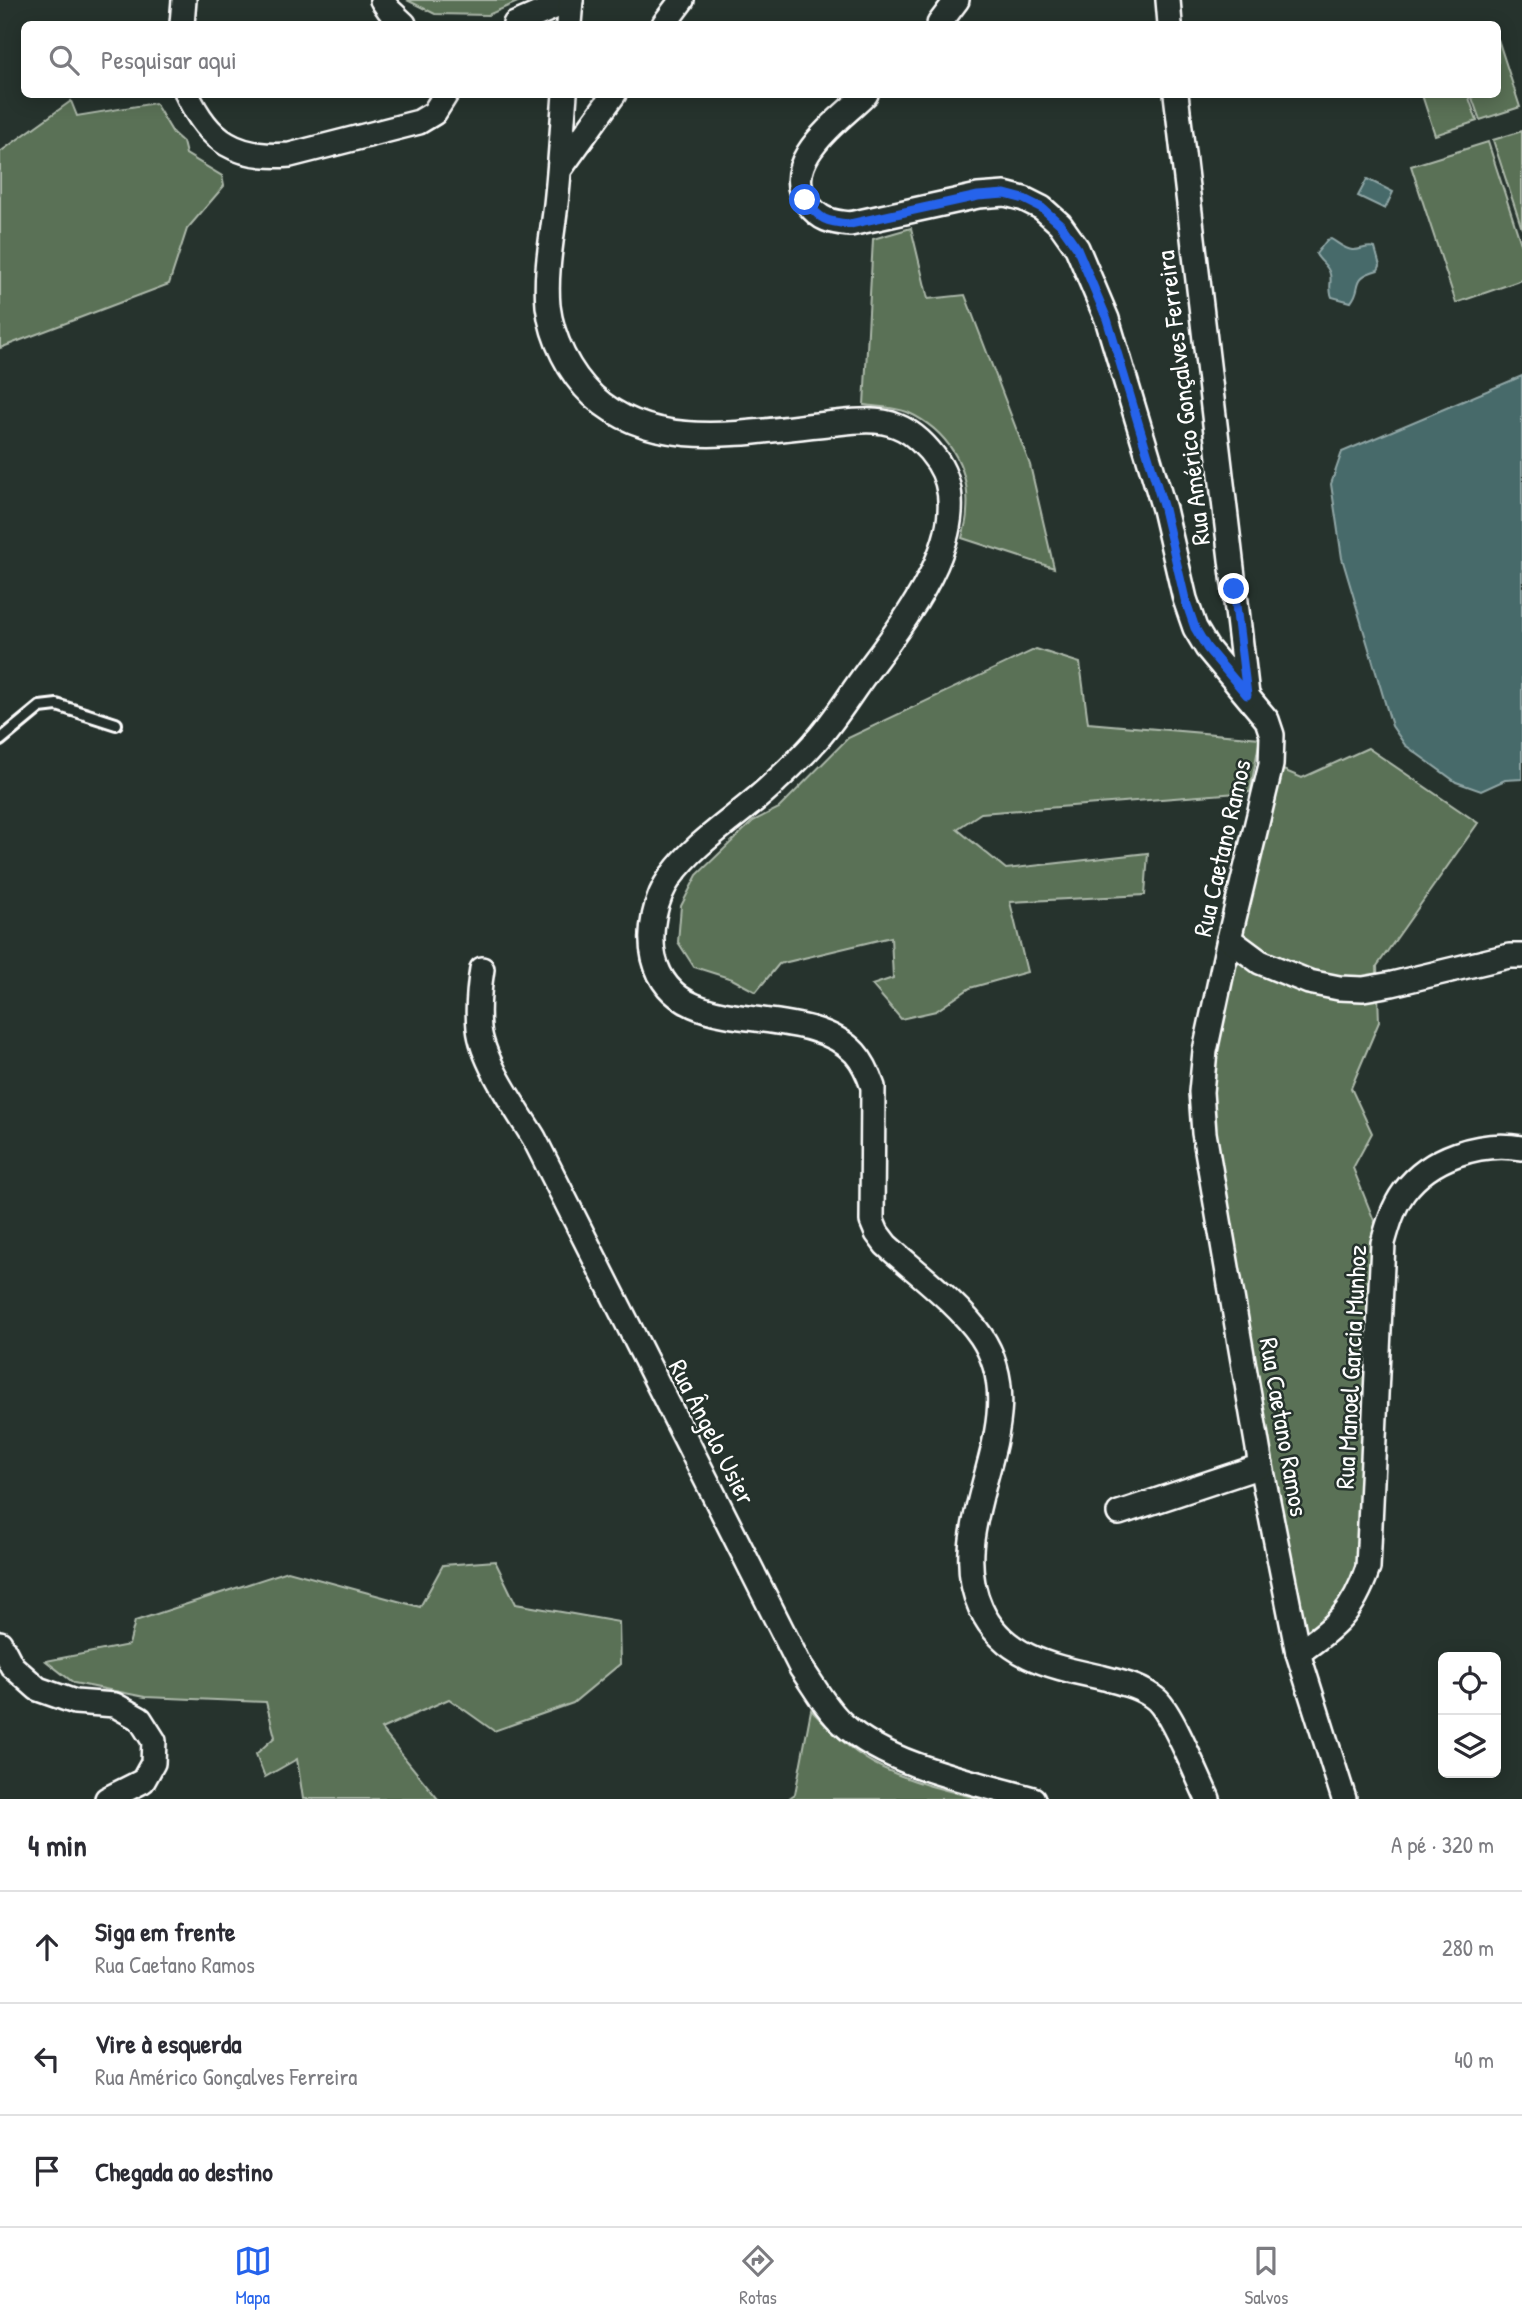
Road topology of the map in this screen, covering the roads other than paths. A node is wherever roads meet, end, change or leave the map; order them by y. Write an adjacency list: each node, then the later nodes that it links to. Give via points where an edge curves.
1 (184, 0): 7 (street)
2 (382, 0): 8 (street)
3 (571, 0): 9 (street); 10 (street)
4 (682, 0): 11 (street)
5 (957, 0): 12 (street)
6 (1168, 0): 13 (street)
7 (182, 21)
8 (401, 21)
9 (522, 21)
10 (569, 21)
11 (666, 21)
12 (941, 21)
13 (1170, 21)
14 (189, 98): 15 (street, via 211,133 229,146 269,157 419,122)
15 (443, 98)
16 (565, 98): 20 (street)
17 (611, 98): 20 (street)
18 (862, 98): 21 (street, Rua Caetano Ramos, via 800,165 799,183 805,200 816,215 850,224 1005,194 1024,199 1060,224 1077,248 1107,319 1195,628)
19 (1176, 98): 21 (street, Rua Américo Gonçalves Ferreira)
20 (560, 169): 34 (street, via 547,276 548,308 568,364 602,404 658,431 683,434 861,421 895,425 919,439 946,480 948,527 916,603 816,741 669,878 657,905 651,937 655,961 664,982 694,1007 806,1026 840,1040 858,1055 873,1087 873,1220 877,1233 970,1320 999,1377 1000,1414 970,1563 981,1608 992,1628 1026,1657 1127,1684 1159,1702)
21 (1247, 695): 24 (street, Rua Caetano Ramos, via 1267,720 1273,748)
22 (116, 724): 23 (lane, via 57,705 40,707)
23 (0, 740)
24 (1229, 939): 25 (street, via 1260,962 1309,982 1339,988 1392,984); 28 (street, Rua Caetano Ramos, via 1201,1092 1204,1133)
25 (1522, 956)
26 (482, 969): 33 (street, Rua Ângelo Usier, via 479,1031 490,1061 534,1138 801,1668 842,1723 862,1739 919,1766)
27 (1522, 1148): 31 (street, Rua Manoel Garcia Munhoz, via 1476,1148 1447,1158 1421,1174 1392,1214 1383,1243 1368,1568 1347,1612)
28 (1261, 1466): 29 (street); 31 (street, Rua Caetano Ramos)
29 (1118, 1513)
30 (0, 1643): 32 (street, via 12,1666 38,1689 75,1702 115,1704 140,1719 154,1741 153,1763 143,1781)
31 (1298, 1653): 35 (street, Rua Caetano Ramos)
32 (107, 1799)
33 (1033, 1799)
34 (1208, 1799)
35 (1344, 1799)

